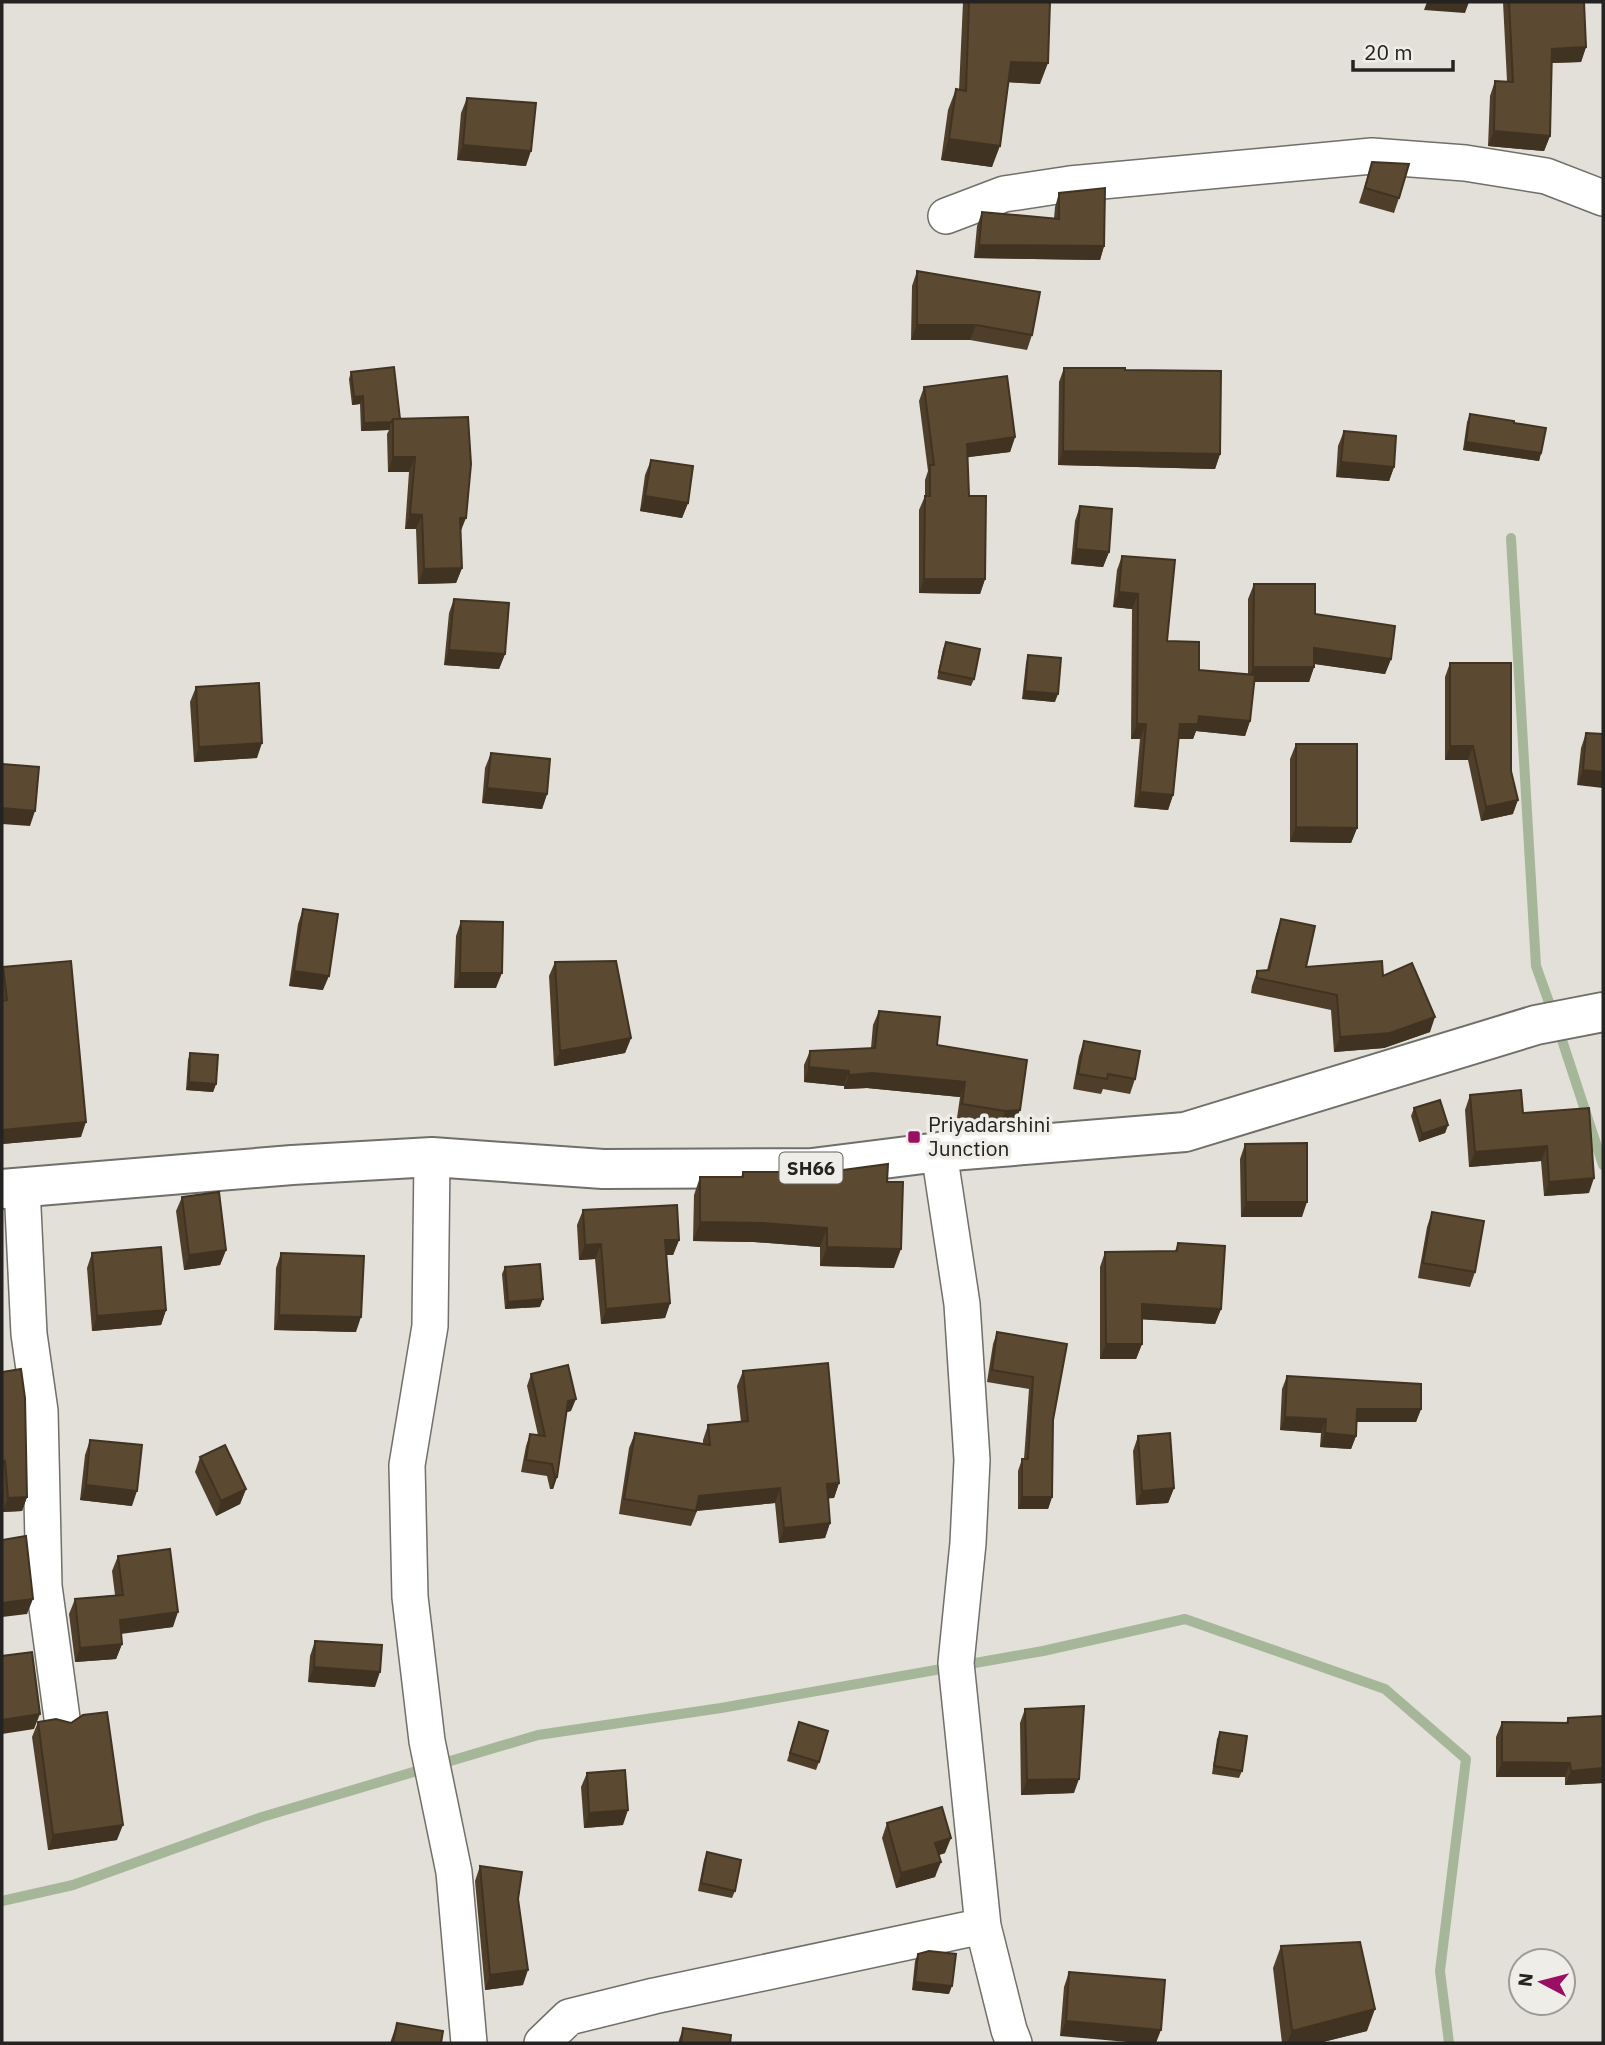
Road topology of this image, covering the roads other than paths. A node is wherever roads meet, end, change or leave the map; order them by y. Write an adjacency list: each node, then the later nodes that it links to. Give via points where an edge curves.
1 (1603, 198): 2 (street, via 1546,176 1465,163 1372,156 1070,184 1004,194)
2 (946, 216)
3 (1603, 1012): 4 (main road, SH66, via 1536,1025 1185,1132)
4 (939, 1152): 5 (main road, SH66, via 812,1168 603,1169); 8 (street, via 962,1304 972,1460 956,1664)
5 (432, 1157): 6 (main road, SH66); 9 (street, via 430,1326 407,1465 410,1597 427,1741 454,1872)
6 (12, 1188): 7 (street, via 40,1411 44,1586)
7 (62, 1718)
8 (983, 1926): 10 (street, via 569,2017); 11 (street)
9 (469, 2043)
10 (542, 2043)
11 (1014, 2043)

